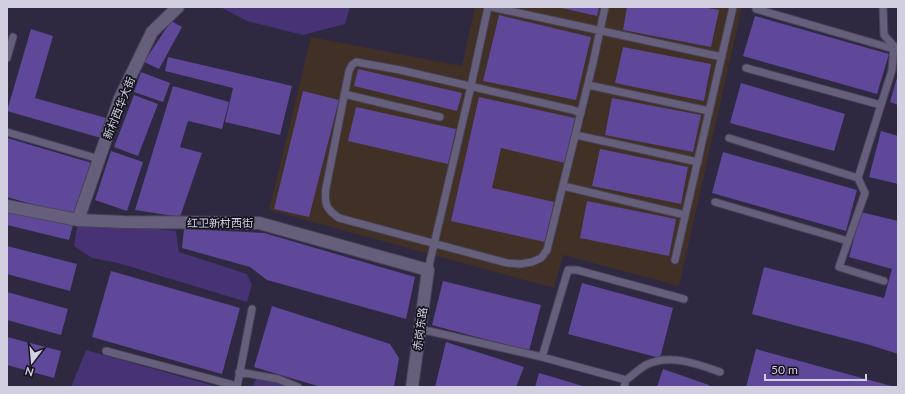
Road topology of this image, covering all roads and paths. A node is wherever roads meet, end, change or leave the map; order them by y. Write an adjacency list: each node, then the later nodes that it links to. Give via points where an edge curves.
1 (178, 7): 24 (street, 新村西华大街, via 152,32 120,98)
2 (488, 7): 15 (lane)
3 (491, 7): 8 (lane)
4 (604, 7): 8 (lane)
5 (733, 7): 11 (lane)
6 (883, 7): 10 (lane, via 884,35)
7 (756, 9): 10 (lane)
8 (600, 31): 11 (lane); 14 (lane)
9 (13, 37): 12 (lane)
10 (895, 47): 17 (lane, via 892,70)
11 (722, 57): 18 (lane)
12 (7, 58)
13 (746, 68): 17 (lane)
14 (588, 85): 18 (lane); 19 (lane)
15 (471, 86): 16 (lane, via 356,62 349,71); 19 (lane); 33 (lane)
16 (344, 94): 20 (lane); 33 (lane, via 325,198 329,211 339,218)
17 (881, 105): 26 (lane)
18 (709, 111): 25 (lane)
19 (581, 113): 22 (lane)
20 (440, 117)
21 (7, 132): 24 (lane)
22 (576, 135): 25 (lane); 27 (lane)
23 (729, 138): 26 (lane)
24 (99, 159): 31 (street, 新村西华大街)
25 (698, 162): 30 (lane)
26 (858, 178): 32 (lane, via 865,193)
27 (563, 186): 30 (lane); 33 (lane, via 548,250 541,258 520,264)
28 (715, 202): 32 (lane)
29 (7, 206): 31 (street, 红卫新村西街)
30 (686, 215): 34 (lane)
31 (78, 220): 35 (street, 红卫新村西街, via 259,223)
32 (848, 241): 36 (lane, via 839,267)
33 (435, 244): 35 (lane)
34 (675, 260)
35 (428, 270): 39 (street, 赤岗东路)
36 (884, 281)
37 (684, 299): 41 (lane, via 577,270 568,270)
38 (252, 309): 42 (lane)
39 (420, 329): 41 (lane); 47 (street, 赤岗东路)
40 (106, 351): 45 (lane)
41 (542, 356): 44 (lane)
42 (240, 372): 45 (lane); 46 (lane, via 278,379)
43 (720, 372): 44 (lane, via 702,365 669,359 647,364)
44 (625, 384)
45 (237, 386)
46 (298, 387)
47 (412, 387)

